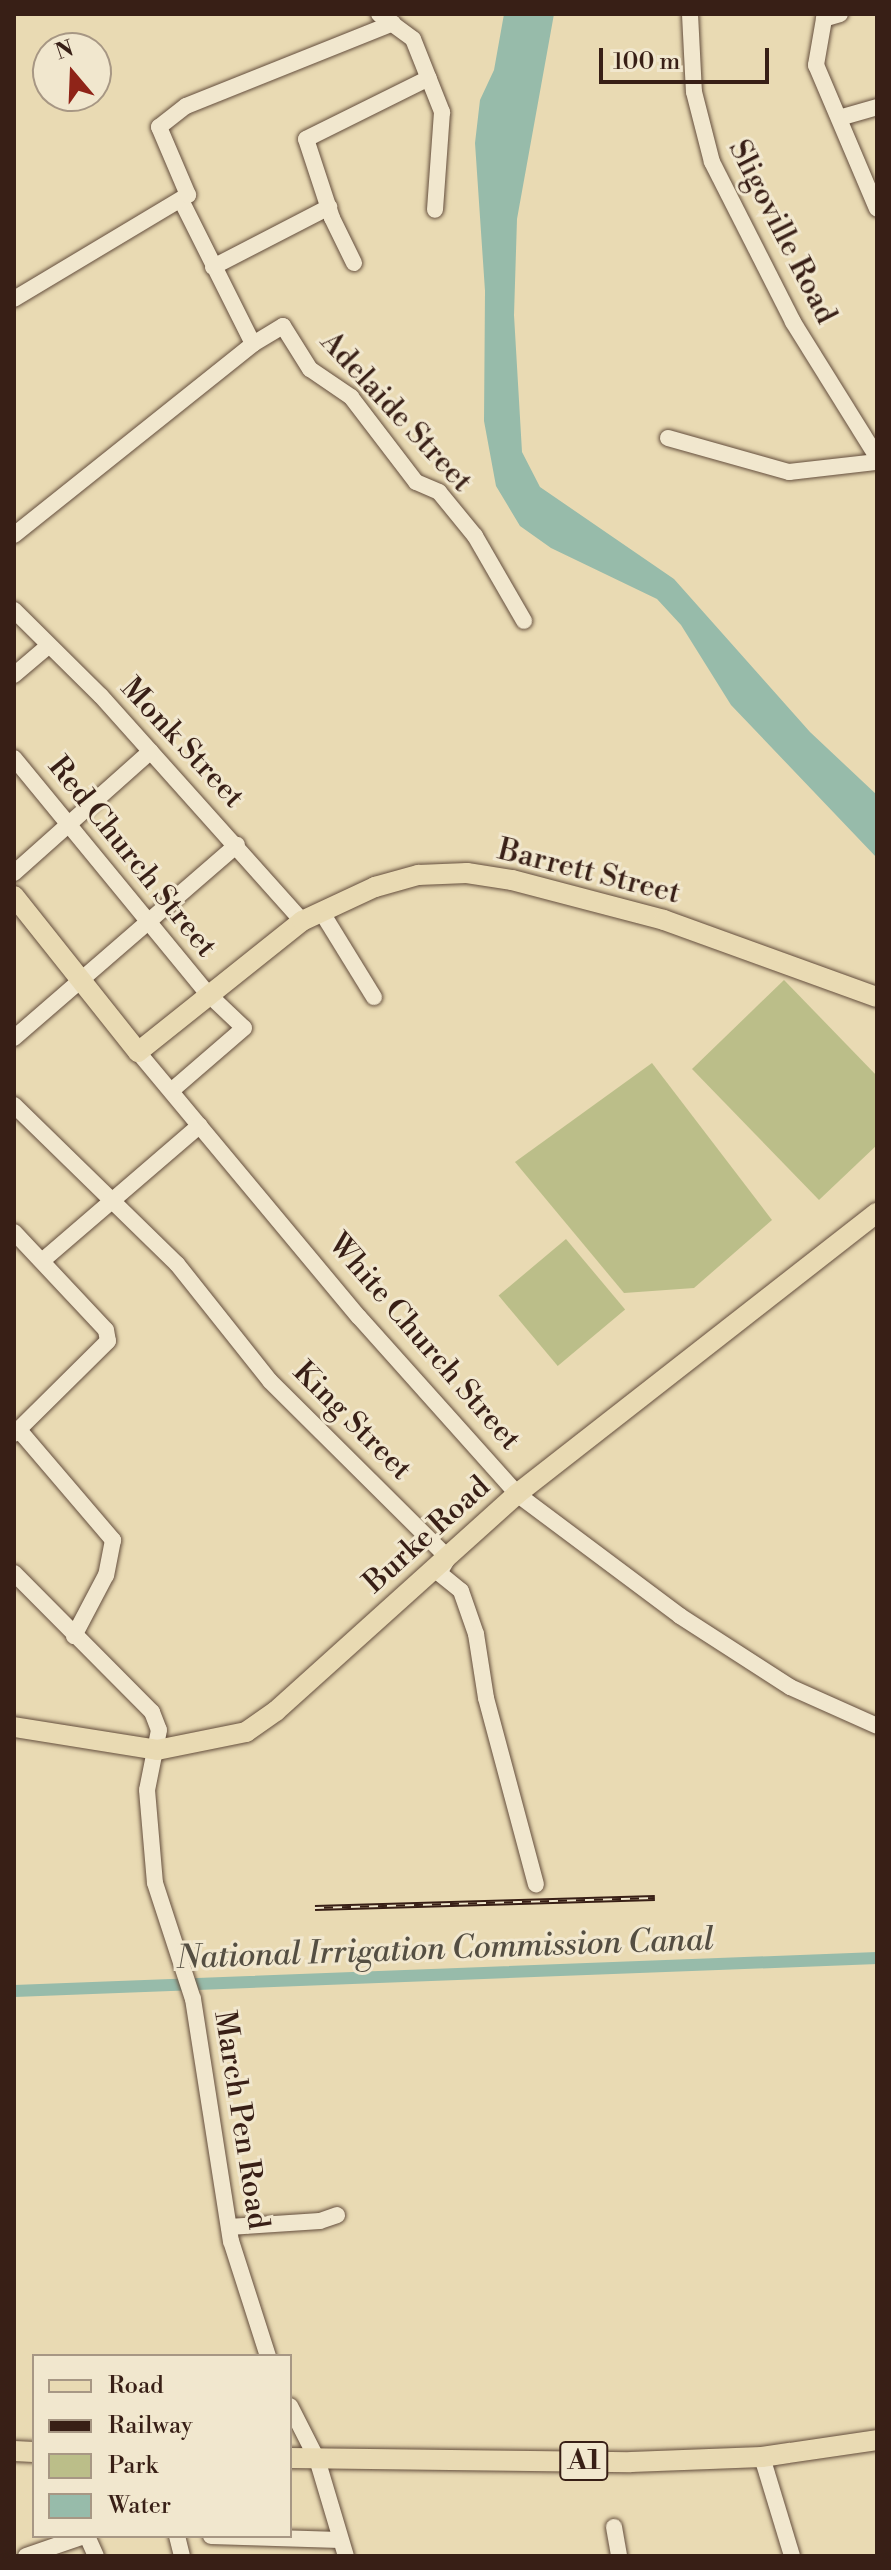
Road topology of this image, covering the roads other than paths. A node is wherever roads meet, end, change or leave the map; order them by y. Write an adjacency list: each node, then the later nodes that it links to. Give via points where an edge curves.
1 (690, 14): 16 (street, Sligoville Road, via 697,114 712,162 793,322)
2 (840, 14): 6 (street, via 824,19 815,56)
3 (386, 18): 4 (street, via 413,39); 7 (street, via 186,106 159,127 188,195)
4 (429, 78): 8 (street, via 306,139); 10 (street, via 442,112)
5 (877, 107): 6 (street)
6 (839, 118): 9 (street)
7 (181, 200): 12 (street); 13 (street)
8 (329, 207): 11 (street); 12 (street)
9 (877, 209)
10 (435, 210)
11 (354, 263)
12 (213, 267): 14 (street)
13 (14, 299)
14 (253, 344): 17 (street, Adelaide Street); 19 (street, Adelaide Street, via 283,326 310,369 351,397 416,482 439,492 475,536)
15 (668, 438): 16 (street, via 789,472)
16 (877, 459)
17 (14, 535)
18 (14, 610): 20 (street, Monk Street)
19 (524, 621)
20 (47, 647): 21 (street); 22 (street, Monk Street)
21 (14, 675)
22 (151, 751): 24 (street); 25 (street, Monk Street)
23 (14, 758): 24 (street, Red Church Street)
24 (68, 825): 26 (street); 29 (street, Red Church Street)
25 (237, 845): 29 (street); 30 (street, Monk Street)
26 (14, 873)
27 (14, 896): 31 (main road, White Church Street)
28 (321, 911): 30 (main road, Barrett Street); 33 (street); 34 (main road, Barrett Street, via 397,879 467,873 664,920)
29 (148, 920): 31 (street); 32 (street, Red Church Street)
30 (302, 921): 32 (main road, Barrett Street)
31 (79, 976): 35 (street); 36 (main road, White Church Street)
32 (206, 992): 36 (main road, Barrett Street); 37 (street, Red Church Street, via 244,1028)
33 (374, 997)
34 (877, 997)
35 (14, 1038)
36 (138, 1052): 37 (street, White Church Street)
37 (171, 1091): 39 (street, White Church Street)
38 (14, 1105): 40 (street, King Street)
39 (200, 1125): 40 (street); 45 (street, White Church Street, via 359,1317)
40 (111, 1197): 43 (street); 46 (street, King Street, via 177,1264 270,1381)
41 (877, 1213): 45 (main road, Burke Road)
42 (14, 1232): 43 (street)
43 (42, 1261): 44 (street, via 106,1330 108,1341)
44 (16, 1432): 48 (street, via 113,1540 106,1575)
45 (517, 1494): 46 (main road, Burke Road); 49 (street, White Church Street, via 729,1648 790,1687)
46 (448, 1558): 51 (main road, Burke Road, via 246,1732); 52 (street, King Street, via 439,1573 461,1591 476,1634 486,1698)
47 (14, 1573): 48 (street)
48 (74, 1636): 51 (street, via 152,1712 159,1730)
49 (877, 1726)
50 (14, 1727): 51 (main road, Burke Road)
51 (157, 1750): 54 (street, March Pen Road, via 147,1790 155,1883 193,1999)
52 (536, 1884)
53 (337, 2215): 54 (street, via 320,2221)
54 (229, 2227): 55 (street, March Pen Road, via 244,2292)
55 (267, 2354)
56 (292, 2410): 60 (street)
57 (877, 2440): 58 (main road, A1)
58 (762, 2457): 60 (main road, A1, via 631,2462); 66 (street)
59 (292, 2458): 60 (main road, A1)
60 (317, 2459): 65 (street)
61 (614, 2527): 69 (street)
62 (79, 2538): 67 (street)
63 (86, 2538): 68 (street)
64 (233, 2538): 65 (street)
65 (343, 2548)
66 (785, 2554)
67 (26, 2556)
68 (96, 2556)
69 (619, 2556)

